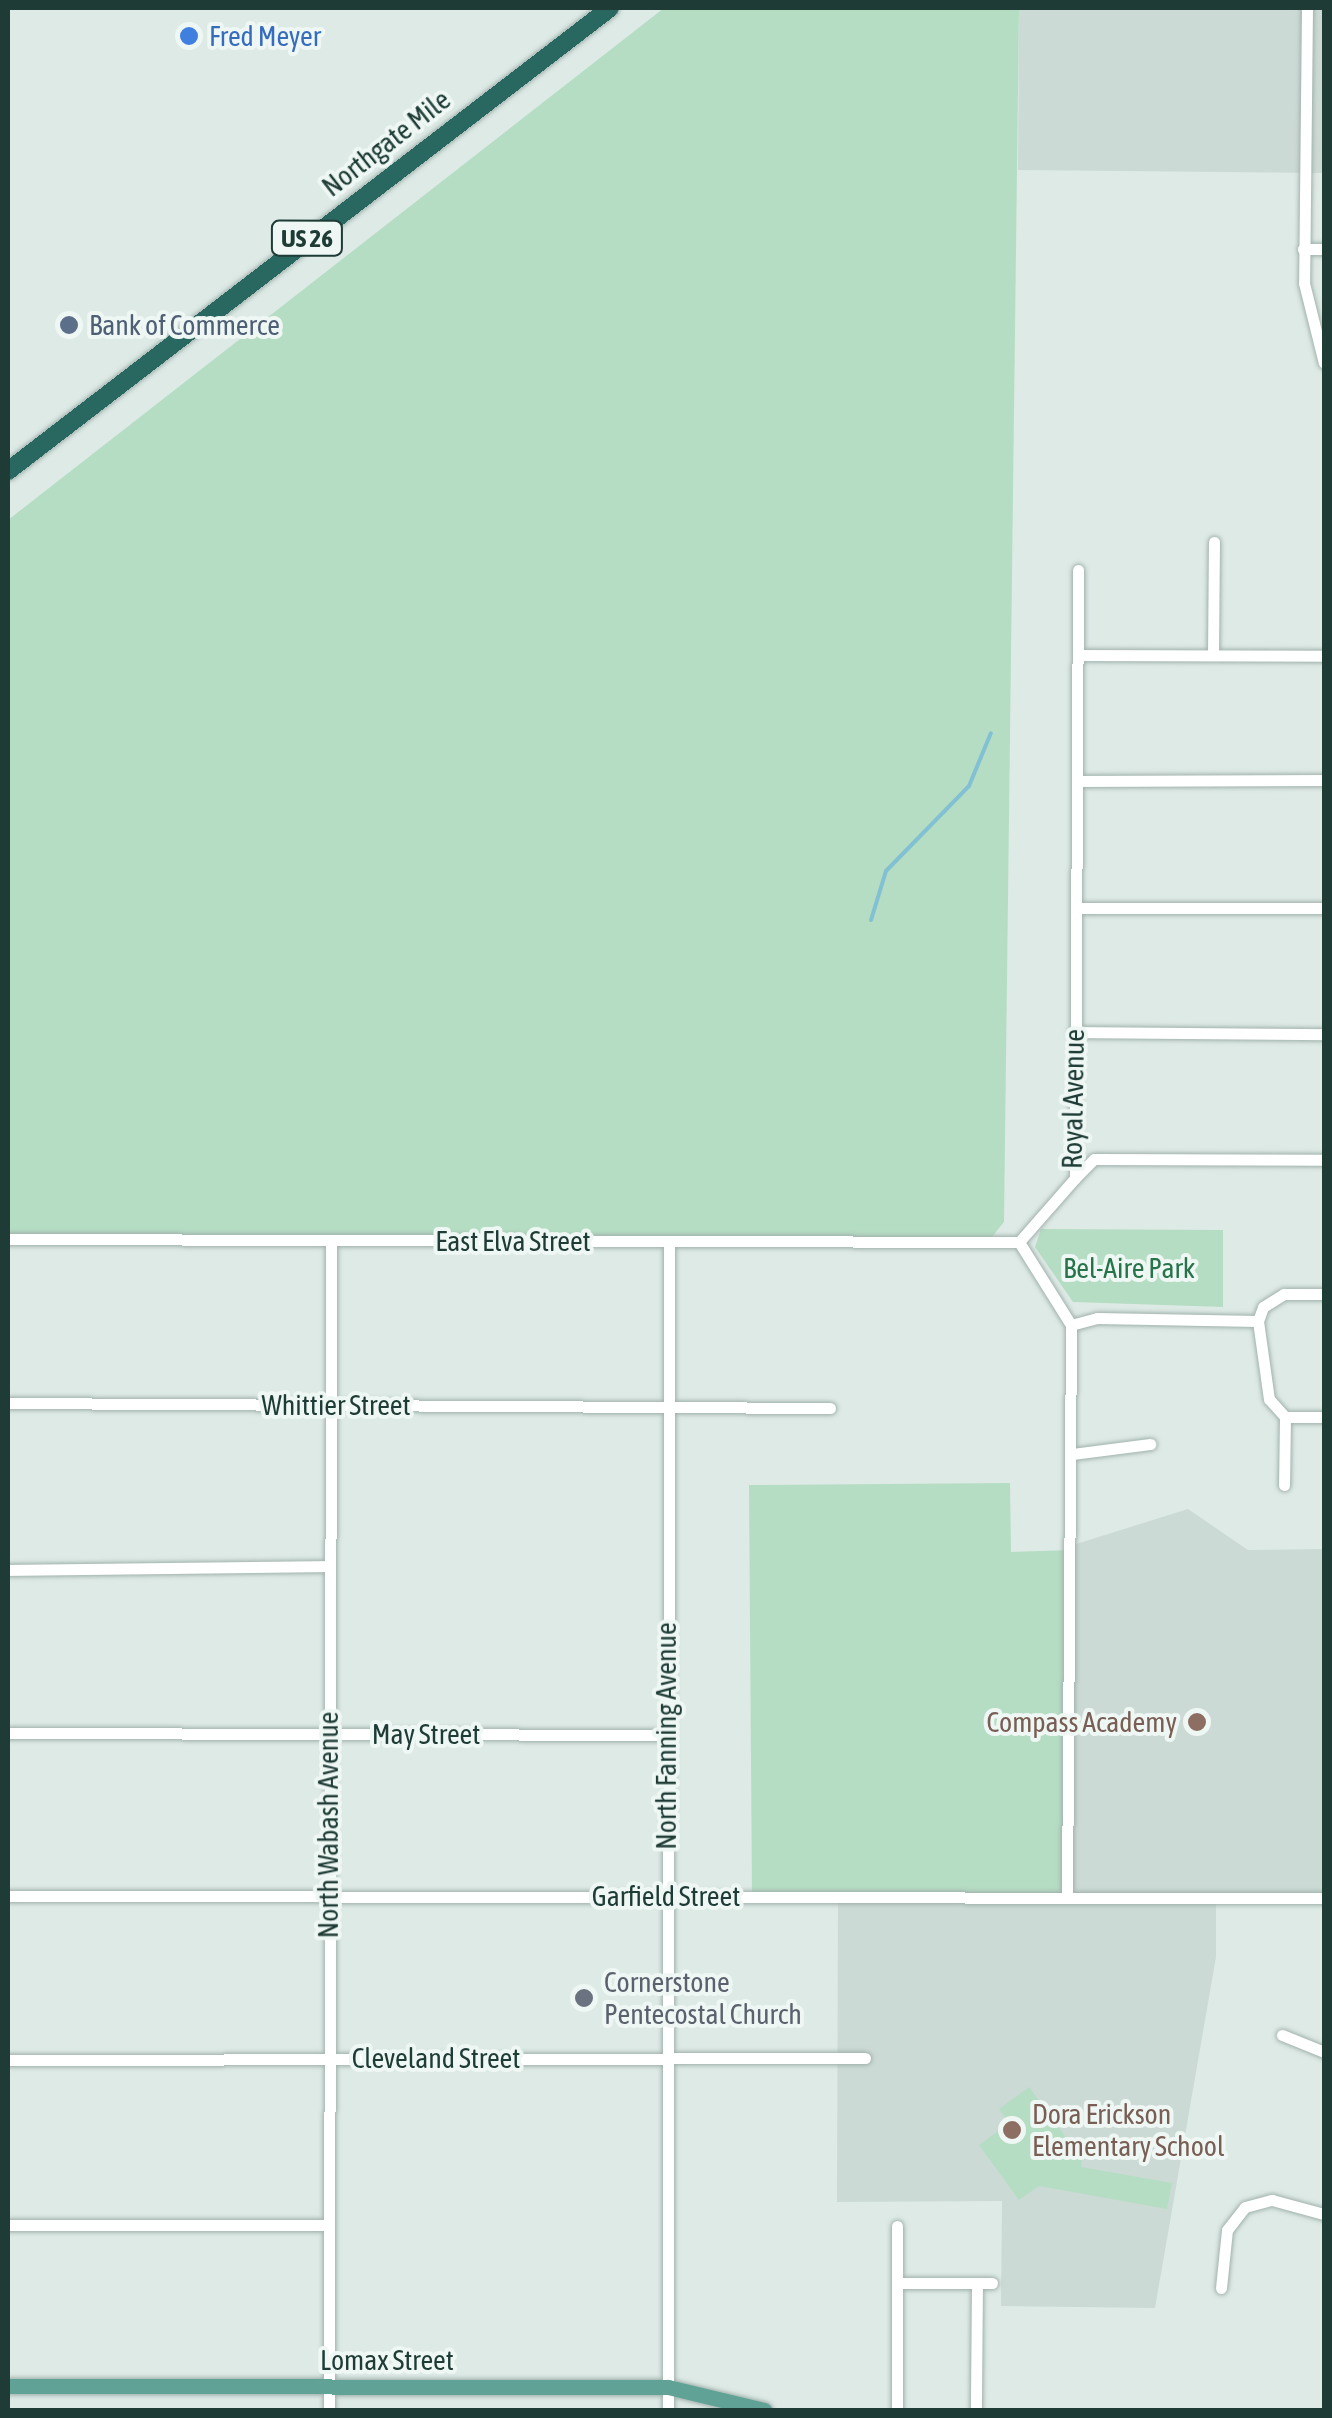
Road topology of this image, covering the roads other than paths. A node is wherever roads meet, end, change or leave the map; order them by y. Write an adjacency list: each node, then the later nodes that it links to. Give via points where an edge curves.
1 (610, 8): 6 (highway, Northgate Mile / US 26)
2 (1307, 8): 3 (street)
3 (1303, 249): 4 (street); 5 (street, via 1308,309)
4 (1324, 249)
5 (1324, 363)
6 (8, 471)
7 (1214, 542): 10 (street)
8 (1078, 570): 9 (street, Royal Avenue)
9 (1079, 654): 10 (street); 13 (street, Royal Avenue)
10 (1213, 655): 11 (street)
11 (1324, 656)
12 (1324, 780): 13 (street)
13 (1078, 781): 14 (street, Royal Avenue)
14 (1076, 908): 15 (street); 16 (street, Royal Avenue)
15 (1324, 908)
16 (1074, 1032): 17 (street); 19 (street, Royal Avenue)
17 (1324, 1034)
18 (1324, 1160): 19 (street, via 1094,1159)
19 (1075, 1178): 23 (street, Royal Avenue)
20 (8, 1239): 21 (street, East Elva Street)
21 (331, 1240): 22 (street, East Elva Street); 28 (street, North Wabash Avenue)
22 (668, 1242): 23 (street, East Elva Street); 29 (street, North Fanning Avenue)
23 (1019, 1242): 26 (street)
24 (1324, 1294): 25 (street, via 1284,1294 1263,1307)
25 (1258, 1321): 26 (street, via 1097,1318); 31 (street, via 1269,1399)
26 (1071, 1325): 34 (street)
27 (8, 1402): 28 (street, Whittier Street)
28 (330, 1405): 29 (street, Whittier Street); 36 (street, North Wabash Avenue)
29 (665, 1408): 30 (street, Whittier Street); 40 (street, North Fanning Avenue)
30 (830, 1408)
31 (1285, 1416): 32 (street); 35 (street)
32 (1324, 1417)
33 (1150, 1444): 34 (street)
34 (1072, 1454): 41 (street)
35 (1284, 1485)
36 (328, 1566): 37 (street); 39 (street, North Wabash Avenue)
37 (8, 1570)
38 (8, 1732): 39 (street, May Street)
39 (328, 1733): 40 (street, May Street); 44 (street, North Wabash Avenue)
40 (665, 1735): 43 (street, North Fanning Avenue)
41 (1067, 1894): 43 (street, Garfield Street); 45 (street, Garfield Street)
42 (8, 1896): 44 (street, Garfield Street)
43 (666, 1896): 44 (street, Garfield Street); 49 (street, North Fanning Avenue)
44 (327, 1897): 48 (street, North Wabash Avenue)
45 (1324, 1898)
46 (1282, 2035): 47 (street)
47 (1324, 2052)
48 (327, 2058): 49 (street, Cleveland Street); 51 (street, Cleveland Street); 53 (street, North Wabash Avenue)
49 (666, 2058): 50 (street, Cleveland Street); 62 (street, North Fanning Avenue)
50 (865, 2058)
51 (8, 2060)
52 (1324, 2214): 59 (street, via 1272,2200 1245,2207 1227,2230)
53 (329, 2224): 54 (street); 60 (street, North Wabash Avenue)
54 (8, 2225)
55 (897, 2226): 56 (street)
56 (897, 2283): 57 (street); 66 (street)
57 (976, 2283): 58 (street); 67 (street)
58 (992, 2283)
59 (1221, 2288)
60 (329, 2384): 61 (main road, Lomax Street); 62 (main road, Lomax Street); 63 (street, North Wabash Avenue)
61 (8, 2386)
62 (668, 2387): 64 (street, North Fanning Avenue); 65 (main road, Lomax Street)
63 (329, 2410)
64 (668, 2410)
65 (764, 2410)
66 (896, 2410)
67 (976, 2410)

